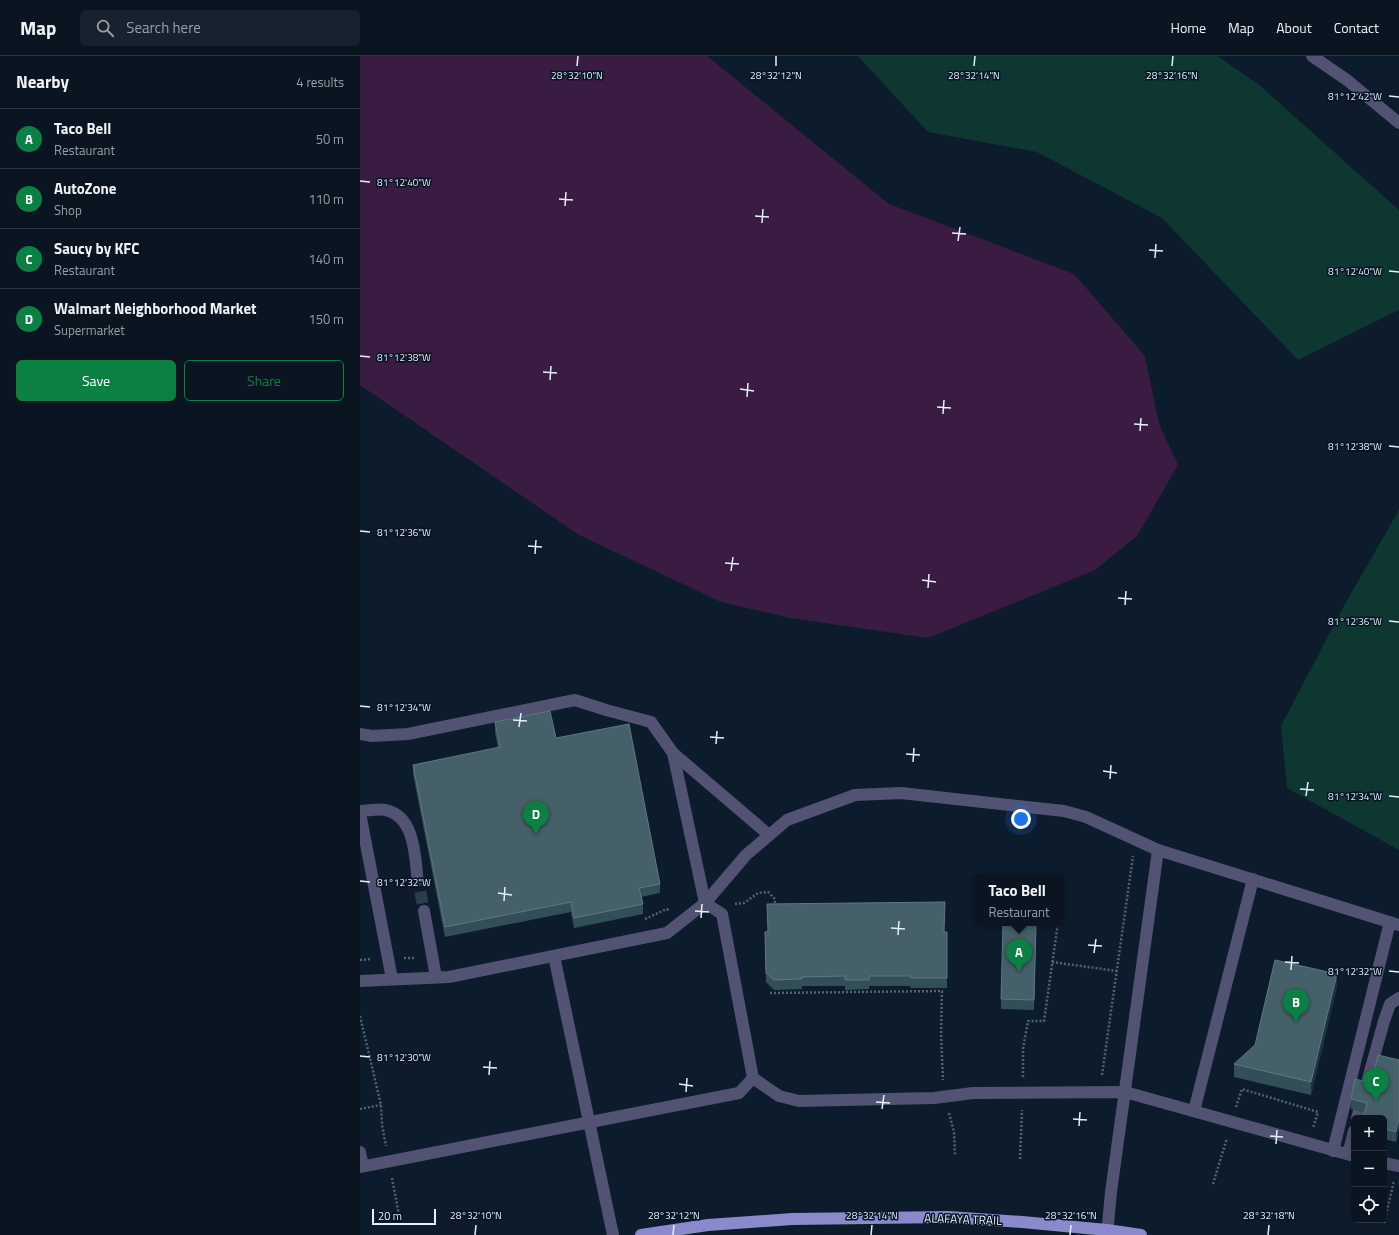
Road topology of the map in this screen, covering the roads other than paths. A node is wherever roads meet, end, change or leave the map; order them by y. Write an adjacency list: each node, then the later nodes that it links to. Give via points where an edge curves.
1 (1312, 56): 3 (lane)
2 (1326, 56): 3 (lane)
3 (1347, 80): 4 (lane)
4 (1399, 123)
5 (360, 734): 6 (lane, via 408,734 575,700 651,722)
6 (673, 753): 8 (lane); 12 (lane)
7 (360, 812): 10 (lane, via 385,810 401,818 413,842); 17 (lane)
8 (769, 836): 9 (lane, via 787,820 855,795 901,793 1064,811 1086,817); 12 (lane, via 746,855)
9 (1158, 850): 11 (lane); 21 (lane)
10 (417, 874)
11 (1253, 879): 14 (lane); 22 (lane)
12 (705, 903): 15 (lane, via 667,933); 20 (lane, via 722,914)
13 (424, 911): 16 (lane)
14 (1395, 924): 25 (lane)
15 (554, 956): 16 (lane); 24 (lane)
16 (436, 978): 17 (lane)
17 (392, 979): 18 (lane)
18 (360, 981)
19 (1399, 998): 23 (lane, via 1390,1004 1384,1021)
20 (753, 1078): 21 (lane, via 779,1096 799,1101 934,1098 973,1093); 24 (lane, via 738,1093)
21 (1125, 1092): 22 (lane); 31 (lane)
22 (1194, 1111): 25 (lane)
23 (1359, 1115)
24 (589, 1122): 29 (lane); 32 (lane)
25 (1333, 1151): 27 (lane)
26 (360, 1152): 29 (lane)
27 (1351, 1155)
28 (1387, 1164): 30 (lane)
29 (361, 1166)
30 (1398, 1166)
31 (1107, 1232): 33 (main road, ALAFAYA TRAIL, via 948,1217 871,1217 708,1225); 34 (main road, ALAFAYA TRAIL)
32 (613, 1235)
33 (641, 1235)
34 (1141, 1235)

